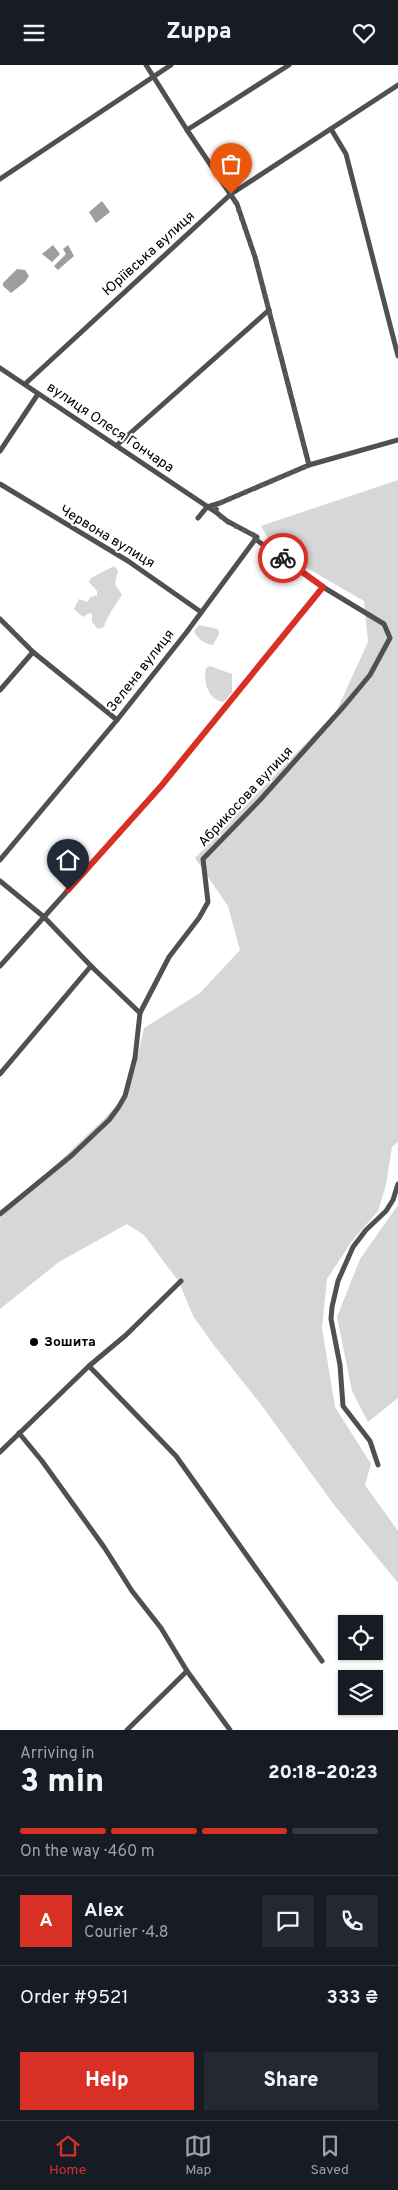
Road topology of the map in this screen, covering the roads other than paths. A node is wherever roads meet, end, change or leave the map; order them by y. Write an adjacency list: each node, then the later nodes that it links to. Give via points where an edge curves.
1 (146, 65): 4 (street)
2 (171, 65): 4 (street)
3 (289, 65): 7 (street)
4 (154, 76): 7 (street); 8 (street)
5 (398, 85): 6 (street, Юріївська вулиця)
6 (331, 129): 9 (street, Юріївська вулиця); 11 (street, via 346,154)
7 (187, 130): 9 (street)
8 (0, 179)
9 (231, 194): 10 (street, via 255,257); 13 (street, Юріївська вулиця)
10 (268, 310): 16 (street); 18 (street)
11 (398, 356)
12 (0, 368): 13 (street, вулиця Олеся Гончара)
13 (25, 384): 14 (street, вулиця Олеся Гончара)
14 (38, 394): 16 (street, вулиця Олеся Гончара); 17 (street)
15 (398, 440): 18 (street)
16 (117, 445): 21 (street, вулиця Олеся Гончара)
17 (0, 451)
18 (309, 465): 20 (street)
19 (0, 484): 26 (street, Червона вулиця, via 128,561)
20 (220, 503): 21 (street); 22 (street)
21 (207, 507): 22 (street); 23 (street)
22 (217, 513): 24 (street, via 253,534 257,537)
23 (198, 518)
24 (255, 539): 25 (street); 26 (street, Зелена вулиця)
25 (323, 587): 33 (street, via 162,785); 36 (street, Абрикосова вулиця, via 384,624 390,638 370,675 260,800 203,859 208,902 169,957)
26 (201, 612): 30 (street, Зелена вулиця)
27 (0, 619): 28 (street)
28 (33, 652): 29 (street); 30 (street)
29 (0, 690)
30 (117, 720): 31 (street, Зелена вулиця)
31 (0, 860)
32 (0, 881): 33 (street)
33 (44, 917): 34 (street); 35 (street)
34 (0, 966)
35 (90, 966): 36 (street); 37 (street)
36 (140, 1013): 39 (street, via 135,1058 118,1108 71,1156)
37 (0, 1074)
38 (398, 1183): 44 (street, via 386,1211 353,1247 338,1281 332,1313 343,1406 370,1441)
39 (0, 1214)
40 (181, 1281): 41 (street)
41 (89, 1366): 42 (street); 45 (street, via 176,1456)
42 (19, 1433): 43 (street); 46 (street, via 161,1627)
43 (0, 1452)
44 (378, 1465)
45 (322, 1661)
46 (187, 1671): 47 (street); 48 (street)
47 (127, 1730)
48 (230, 1730)

